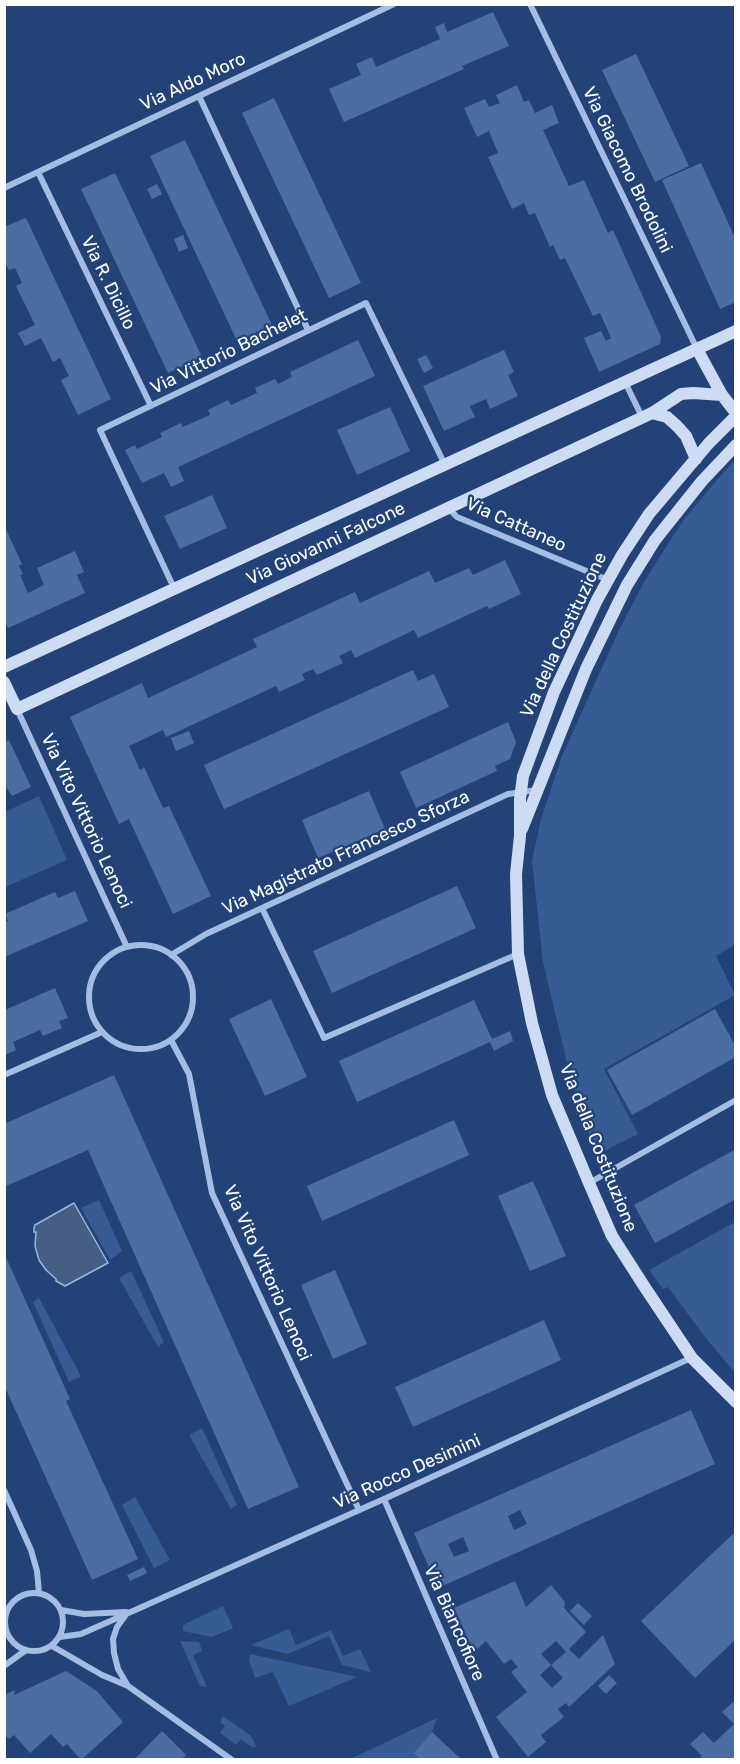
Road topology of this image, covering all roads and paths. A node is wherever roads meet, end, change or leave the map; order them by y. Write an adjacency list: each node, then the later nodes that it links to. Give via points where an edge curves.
1 (394, 4): 3 (street, Via Aldo Moro)
2 (530, 4): 8 (street, Via Giacomo Brodolini)
3 (199, 96): 4 (street, Via Aldo Moro); 6 (street)
4 (38, 172): 5 (street, Via Aldo Moro); 11 (street, Via R. Dicillo)
5 (4, 188)
6 (308, 330): 11 (street, Via Vittorio Bachelet); 16 (street, Via Vittorio Bachelet, via 366,303)
7 (735, 331): 8 (street)
8 (697, 349): 9 (street); 10 (street)
9 (625, 382): 13 (street); 16 (street)
10 (722, 395): 12 (street); 13 (street, Via Giovanni Falcone, via 681,394)
11 (151, 406): 19 (street, Via Vittorio Bachelet, via 100,430)
12 (735, 415): 15 (street, Via della Costituzione)
13 (647, 416): 15 (street, via 667,417 686,436); 17 (street, Via Giovanni Falcone)
14 (735, 445): 23 (street, Via della Costituzione, via 656,540 627,585 586,669)
15 (696, 459): 18 (street, Via della Costituzione, via 649,514)
16 (445, 465): 19 (street)
17 (448, 507): 18 (street, Via Cattaneo, via 457,517); 22 (street, Via Giovanni Falcone)
18 (608, 580): 24 (street, Via della Costituzione, via 554,692 523,776)
19 (174, 589): 20 (street)
20 (4, 667)
21 (4, 682): 22 (street)
22 (11, 704): 27 (street, Via Vito Vittorio Lenoci)
23 (537, 790): 24 (street, Via Magistrato Francesco Sforza); 25 (street, Via della Costituzione)
24 (521, 792): 25 (street, Via della Costituzione); 26 (street, Via Magistrato Francesco Sforza)
25 (520, 836): 28 (street, Via della Costituzione, via 516,874)
26 (262, 908): 28 (street, via 324,1038); 29 (street, Via Magistrato Francesco Sforza)
27 (127, 947): 29 (street, via 142,945); 30 (street, via 111,954 98,967 91,982 90,1008)
28 (518, 954): 34 (street, Via della Costituzione, via 552,1095)
29 (171, 955): 31 (street, via 183,966 194,997 183,1028)
30 (102, 1032): 31 (street, via 113,1042 143,1050); 32 (street)
31 (171, 1040): 39 (street, Via Vito Vittorio Lenoci, via 189,1074 212,1193)
32 (4, 1074)
33 (735, 1100): 34 (street)
34 (589, 1183): 35 (street, Via della Costituzione, via 612,1236)
35 (692, 1358): 36 (street, Via della Costituzione); 38 (street, Via Rocco Desimini)
36 (735, 1402)
37 (4, 1490): 40 (street, via 31,1550)
38 (384, 1499): 39 (street, Via Rocco Desimini); 50 (street, Via Biancofiore)
39 (359, 1510): 42 (street, Via Rocco Desimini)
40 (39, 1593): 41 (street, via 50,1597); 43 (street, via 18,1597)
41 (61, 1610): 42 (street, Via Rocco Desimini, via 84,1614); 44 (street, via 64,1626)
42 (130, 1612): 44 (street, Via Rocco Desimini, via 81,1634); 48 (street, via 117,1627 113,1646 118,1669)
43 (5, 1622): 46 (street, via 11,1640)
44 (60, 1637): 45 (street)
45 (52, 1646): 46 (street); 48 (street)
46 (26, 1650): 47 (street)
47 (4, 1666)
48 (128, 1686): 49 (street)
49 (232, 1760)
50 (497, 1760)

